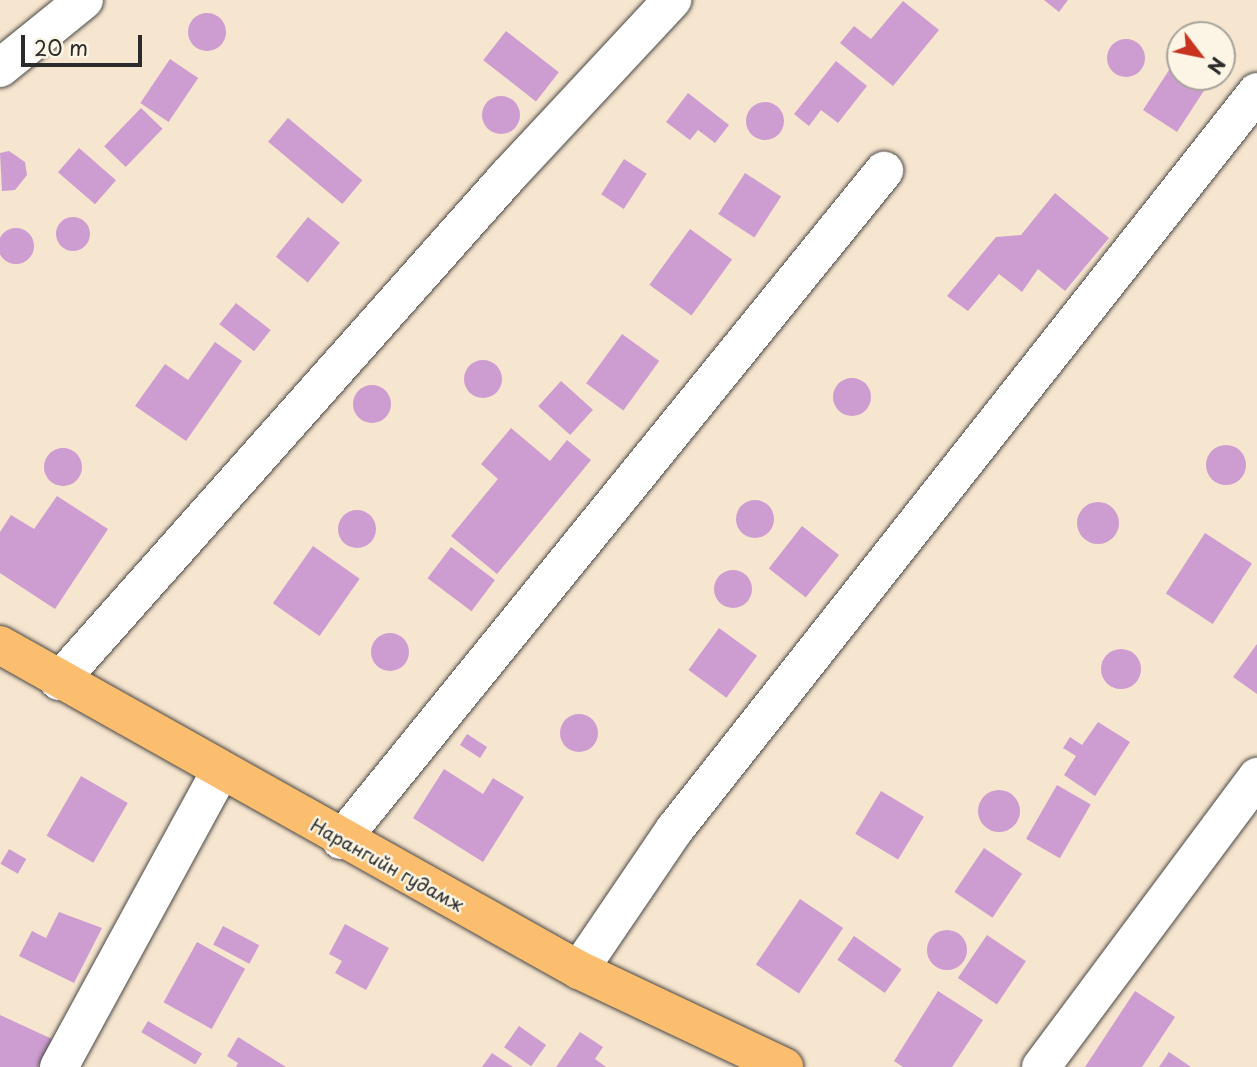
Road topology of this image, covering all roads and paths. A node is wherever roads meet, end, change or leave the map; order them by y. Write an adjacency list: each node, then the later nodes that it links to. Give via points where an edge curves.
1 (85, 0): 3 (street)
2 (672, 0): 7 (street)
3 (0, 68)
4 (1257, 92): 11 (street, via 675,829)
5 (884, 172): 10 (street)
6 (0, 645): 7 (main road, Нарангийн гудамж)
7 (59, 681): 8 (main road, Нарангийн гудамж)
8 (221, 770): 10 (main road, Нарангийн гудамж); 12 (street)
9 (1257, 777): 14 (street)
10 (341, 840): 11 (main road, Нарангийн гудамж)
11 (579, 970): 13 (main road, Нарангийн гудамж)
12 (59, 1067)
13 (784, 1067)
14 (1041, 1067)

